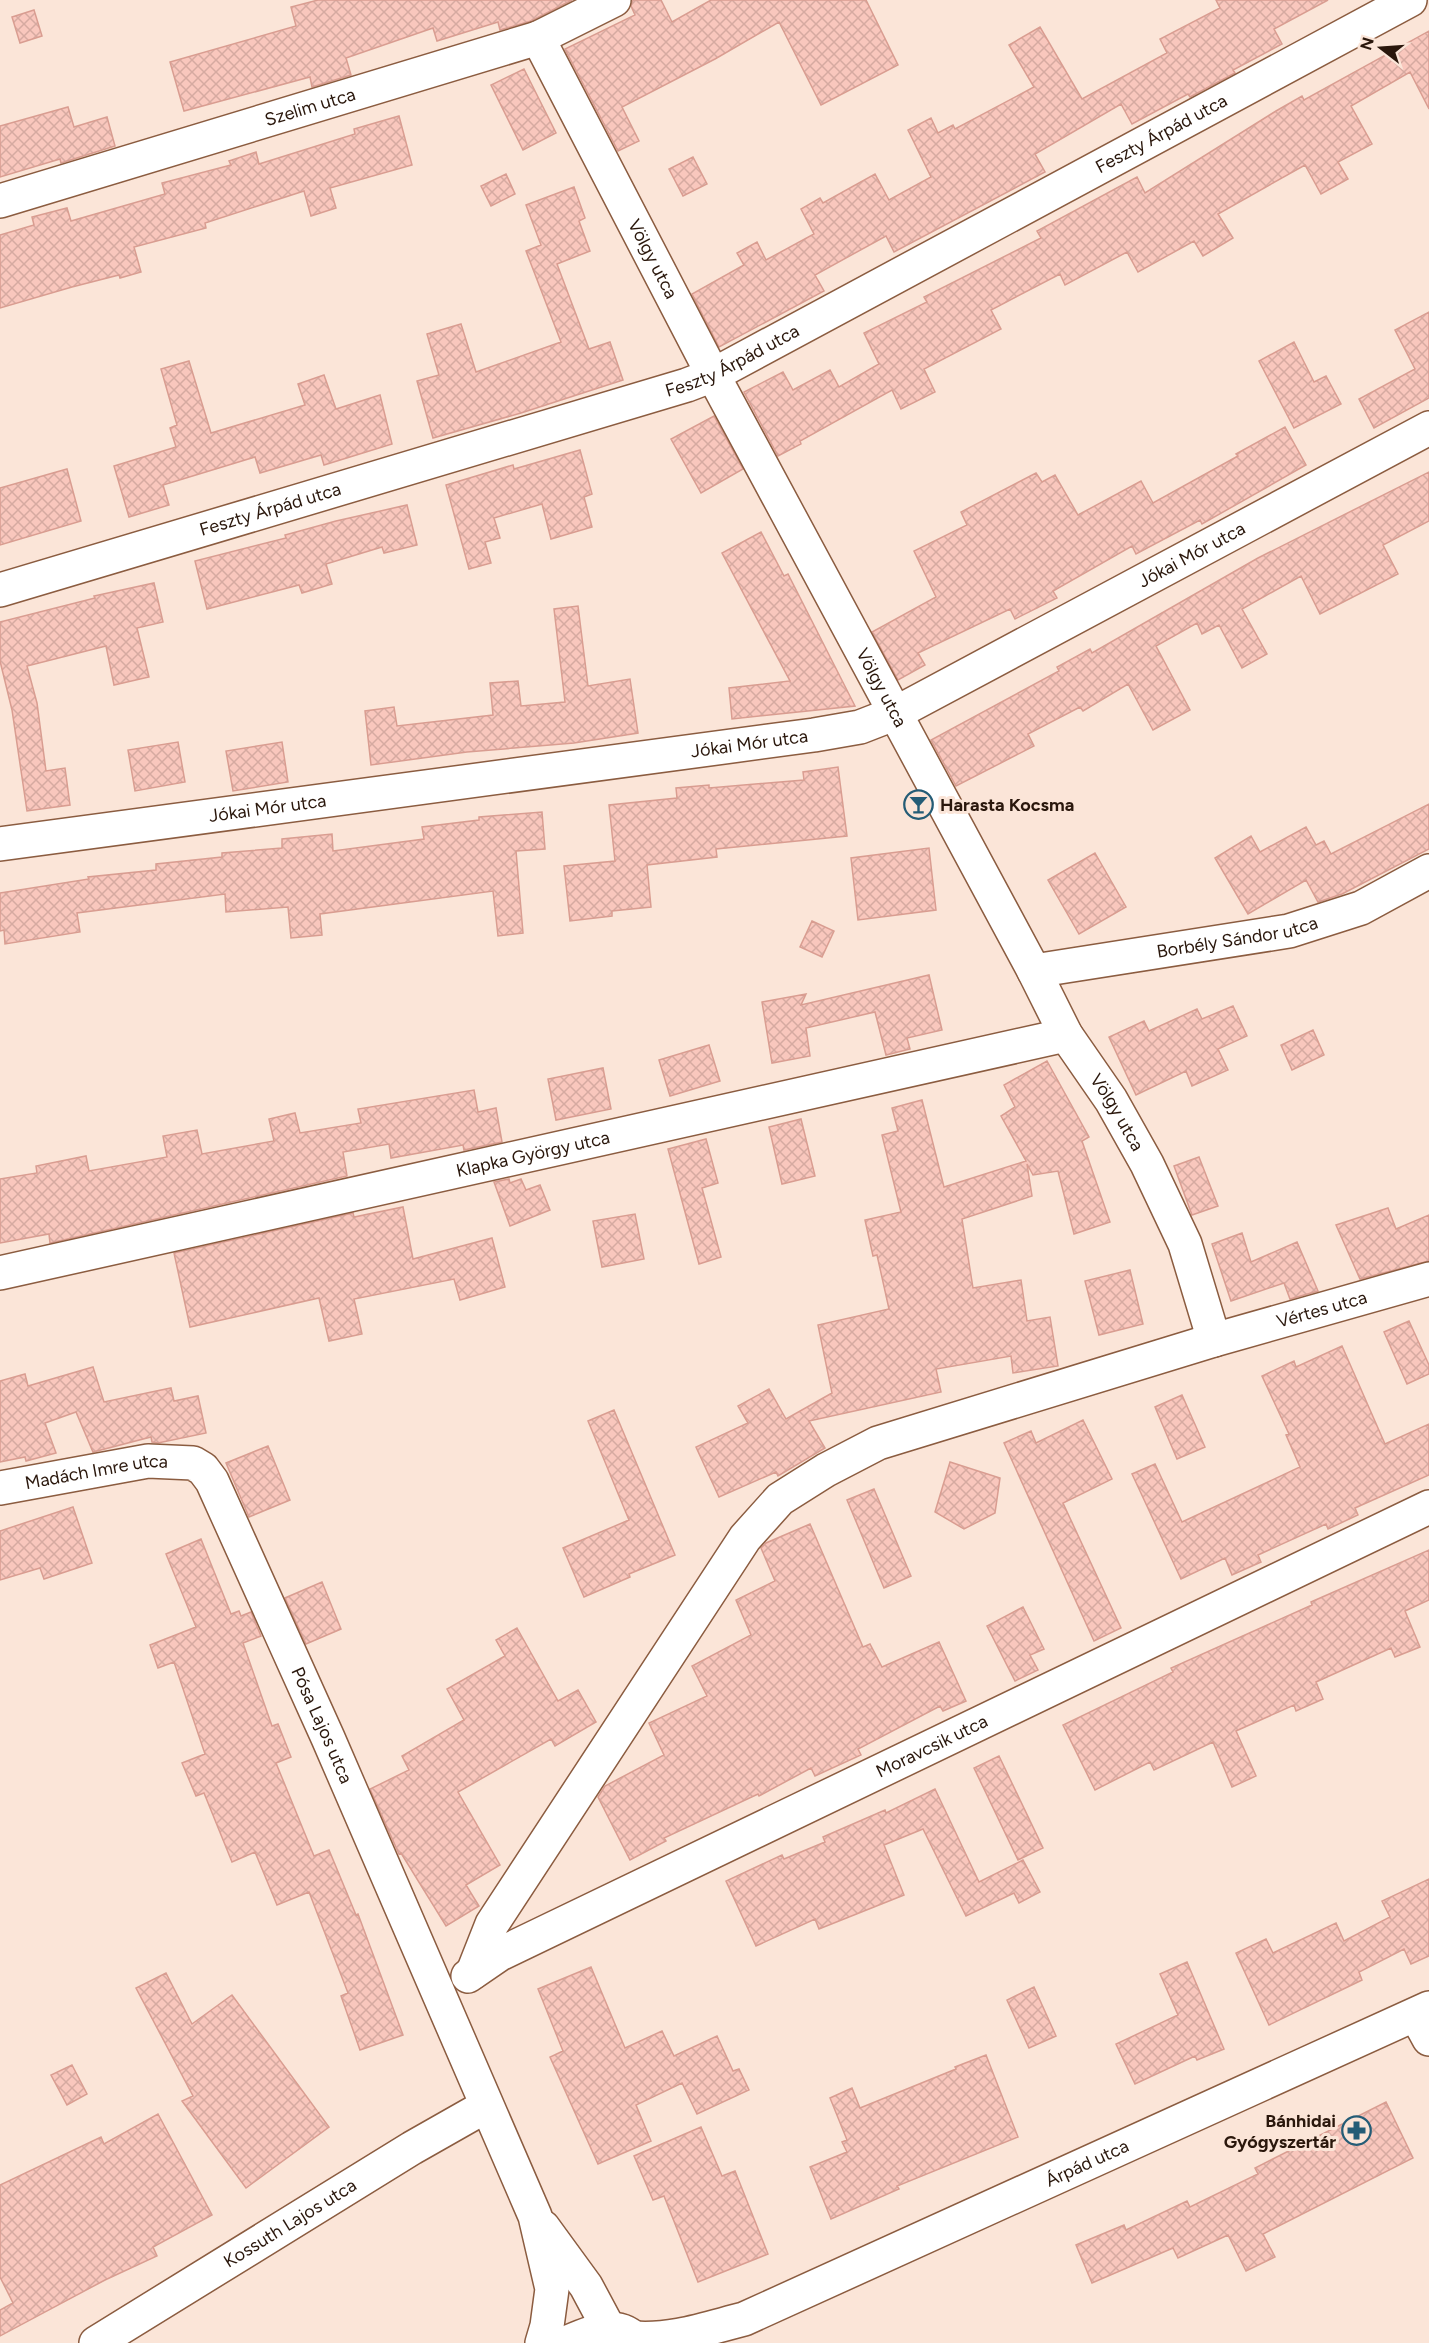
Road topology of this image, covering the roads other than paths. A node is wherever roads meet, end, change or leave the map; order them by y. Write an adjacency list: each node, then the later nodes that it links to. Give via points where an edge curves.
1 (614, 0): 3 (street, Szelim utca)
2 (1410, 0): 5 (street, Feszty Árpád utca)
3 (537, 38): 4 (street, Szelim utca); 5 (street, Völgy utca)
4 (0, 201)
5 (713, 375): 7 (street, Feszty Árpád utca); 8 (street, Völgy utca)
6 (1429, 428): 8 (street, Jókai Mór utca)
7 (0, 590)
8 (896, 713): 9 (street, Jókai Mór utca, via 860,727 814,735); 11 (street, Völgy utca)
9 (0, 844)
10 (1429, 871): 11 (street, Borbély Sándor utca, via 1361,908 1289,931)
11 (1034, 971): 12 (street, Völgy utca)
12 (1066, 1035): 13 (street, Klapka György utca); 15 (street, Völgy utca, via 1111,1100 1147,1164 1185,1244)
13 (0, 1274)
14 (1429, 1279): 15 (street, Vértes utca)
15 (1214, 1340): 19 (street, Vértes utca, via 878,1443 780,1499 746,1538 492,1924)
16 (193, 1463): 17 (street, Madách Imre utca, via 148,1461); 20 (street, Pósa Lajos utca, via 212,1481)
17 (0, 1488)
18 (1429, 1507): 19 (street, Moravcsik utca, via 510,1949)
19 (473, 1972): 20 (street, Moravcsik utca)
20 (440, 1997): 22 (street, Pósa Lajos utca)
21 (1425, 2021): 24 (street, Árpád utca)
22 (486, 2106): 23 (street, Pósa Lajos utca); 26 (street, Kossuth Lajos utca)
23 (535, 2216): 25 (street); 27 (street, via 552,2289)
24 (744, 2319): 25 (street, Árpád utca, via 654,2339); 29 (street, Árpád utca)
25 (627, 2337): 28 (street, Árpád utca, via 593,2331)
26 (96, 2343)
27 (542, 2343)
28 (566, 2343)
29 (715, 2343)

